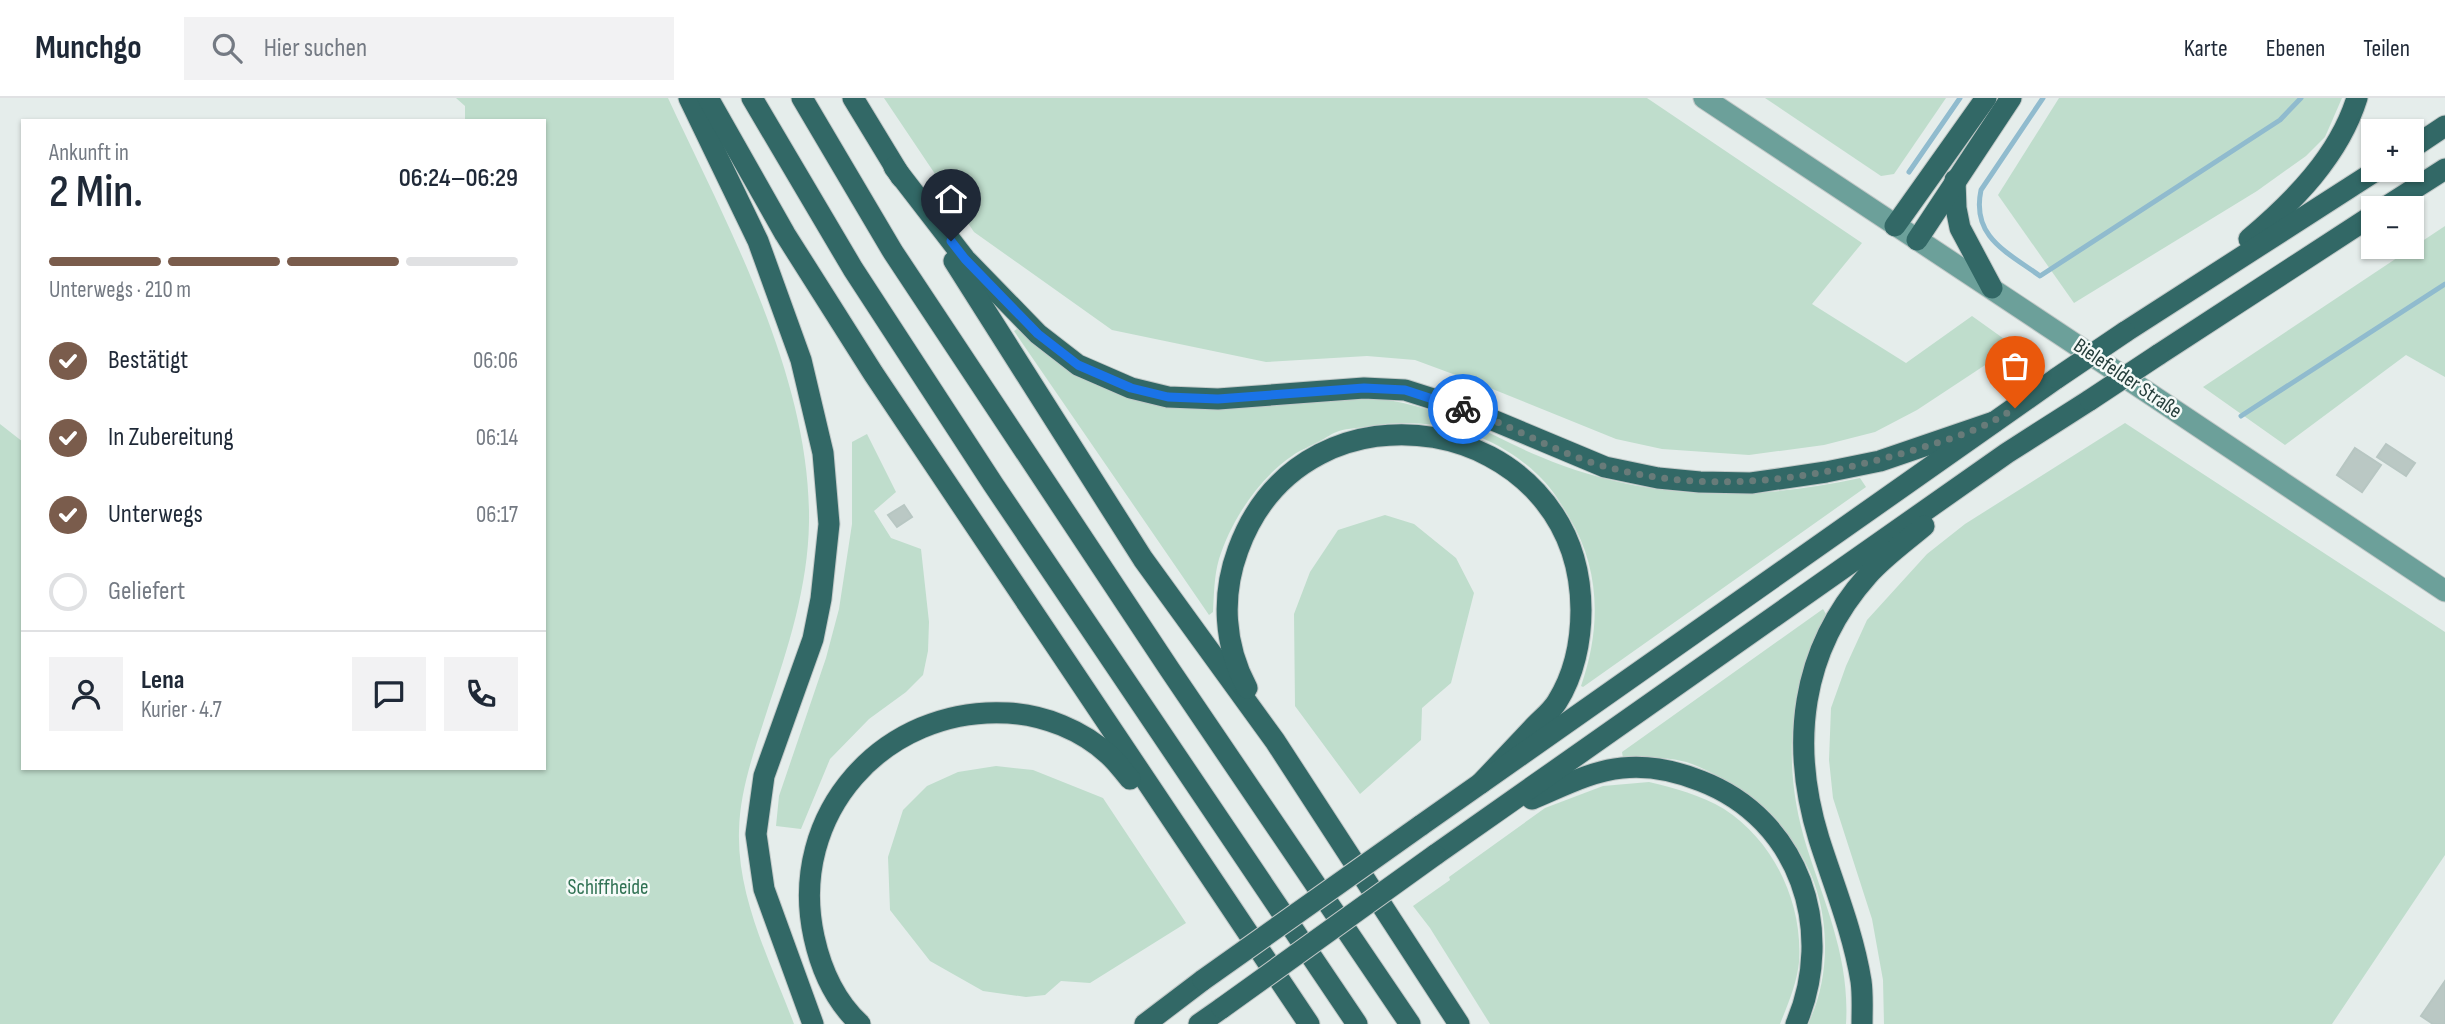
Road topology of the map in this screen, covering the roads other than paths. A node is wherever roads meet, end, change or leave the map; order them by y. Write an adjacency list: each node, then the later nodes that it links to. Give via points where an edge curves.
1 (688, 98): 30 (highway, via 758,241 801,360 823,453 829,524 821,599 813,639 764,776 756,834 764,889)
2 (708, 98): 28 (highway, via 785,234 873,373)
3 (752, 98): 35 (highway, via 853,269 978,462)
4 (802, 98): 36 (highway, via 893,252)
5 (853, 98): 12 (highway)
6 (1704, 98): 18 (main road, Bielefelder Straße)
7 (1986, 98): 18 (highway)
8 (2011, 98): 14 (highway)
9 (2357, 98): 21 (highway, via 2336,144 2305,184 2277,215)
10 (2445, 126): 11 (highway)
11 (2424, 140)
12 (894, 167): 22 (highway, via 965,259 1038,334 1078,365 1131,388 1168,397 1405,390 1471,411 1605,467 1700,482 1751,483 1880,461); 25 (highway, via 1143,559)
13 (2445, 169): 16 (highway)
14 (1955, 180): 19 (highway); 20 (highway, via 1960,228)
15 (2361, 180): 21 (highway)
16 (2403, 196)
17 (2361, 223): 23 (highway, bridge)
18 (1895, 226): 19 (main road, Bielefelder Straße)
19 (1917, 240): 20 (main road, Bielefelder Straße)
20 (1992, 288): 24 (main road, Bielefelder Straße)
21 (2176, 299): 22 (highway, bridge)
22 (1994, 422): 26 (highway)
23 (2007, 453): 27 (highway); 40 (highway, via 1868,575 1842,610 1819,654 1805,704 1802,765 1808,802 1848,925 1861,983)
24 (2445, 591)
25 (1275, 741): 26 (highway, via 1230,646 1227,603 1241,540 1278,486 1332,449 1384,435 1438,437 1488,455 1530,486 1557,520 1579,579 1580,632 1574,664 1557,703); 29 (highway)
26 (1481, 783): 32 (highway, bridge)
27 (1494, 814): 33 (highway, bridge); 39 (highway, via 1600,772 1623,768 1678,773 1729,794 1778,839 1807,899 1812,965)
28 (1186, 842): 31 (highway, via 1110,755 1057,724 1025,715 978,713 941,719 895,740 862,767 834,804 809,874 810,919 820,963 841,1003); 34 (highway)
29 (1429, 978): 37 (highway); 38 (highway)
30 (813, 1024)
31 (860, 1024)
32 (1145, 1024)
33 (1199, 1024)
34 (1309, 1024)
35 (1357, 1024)
36 (1410, 1024)
37 (1460, 1024)
38 (1467, 1024)
39 (1796, 1024)
40 (1862, 1024)

